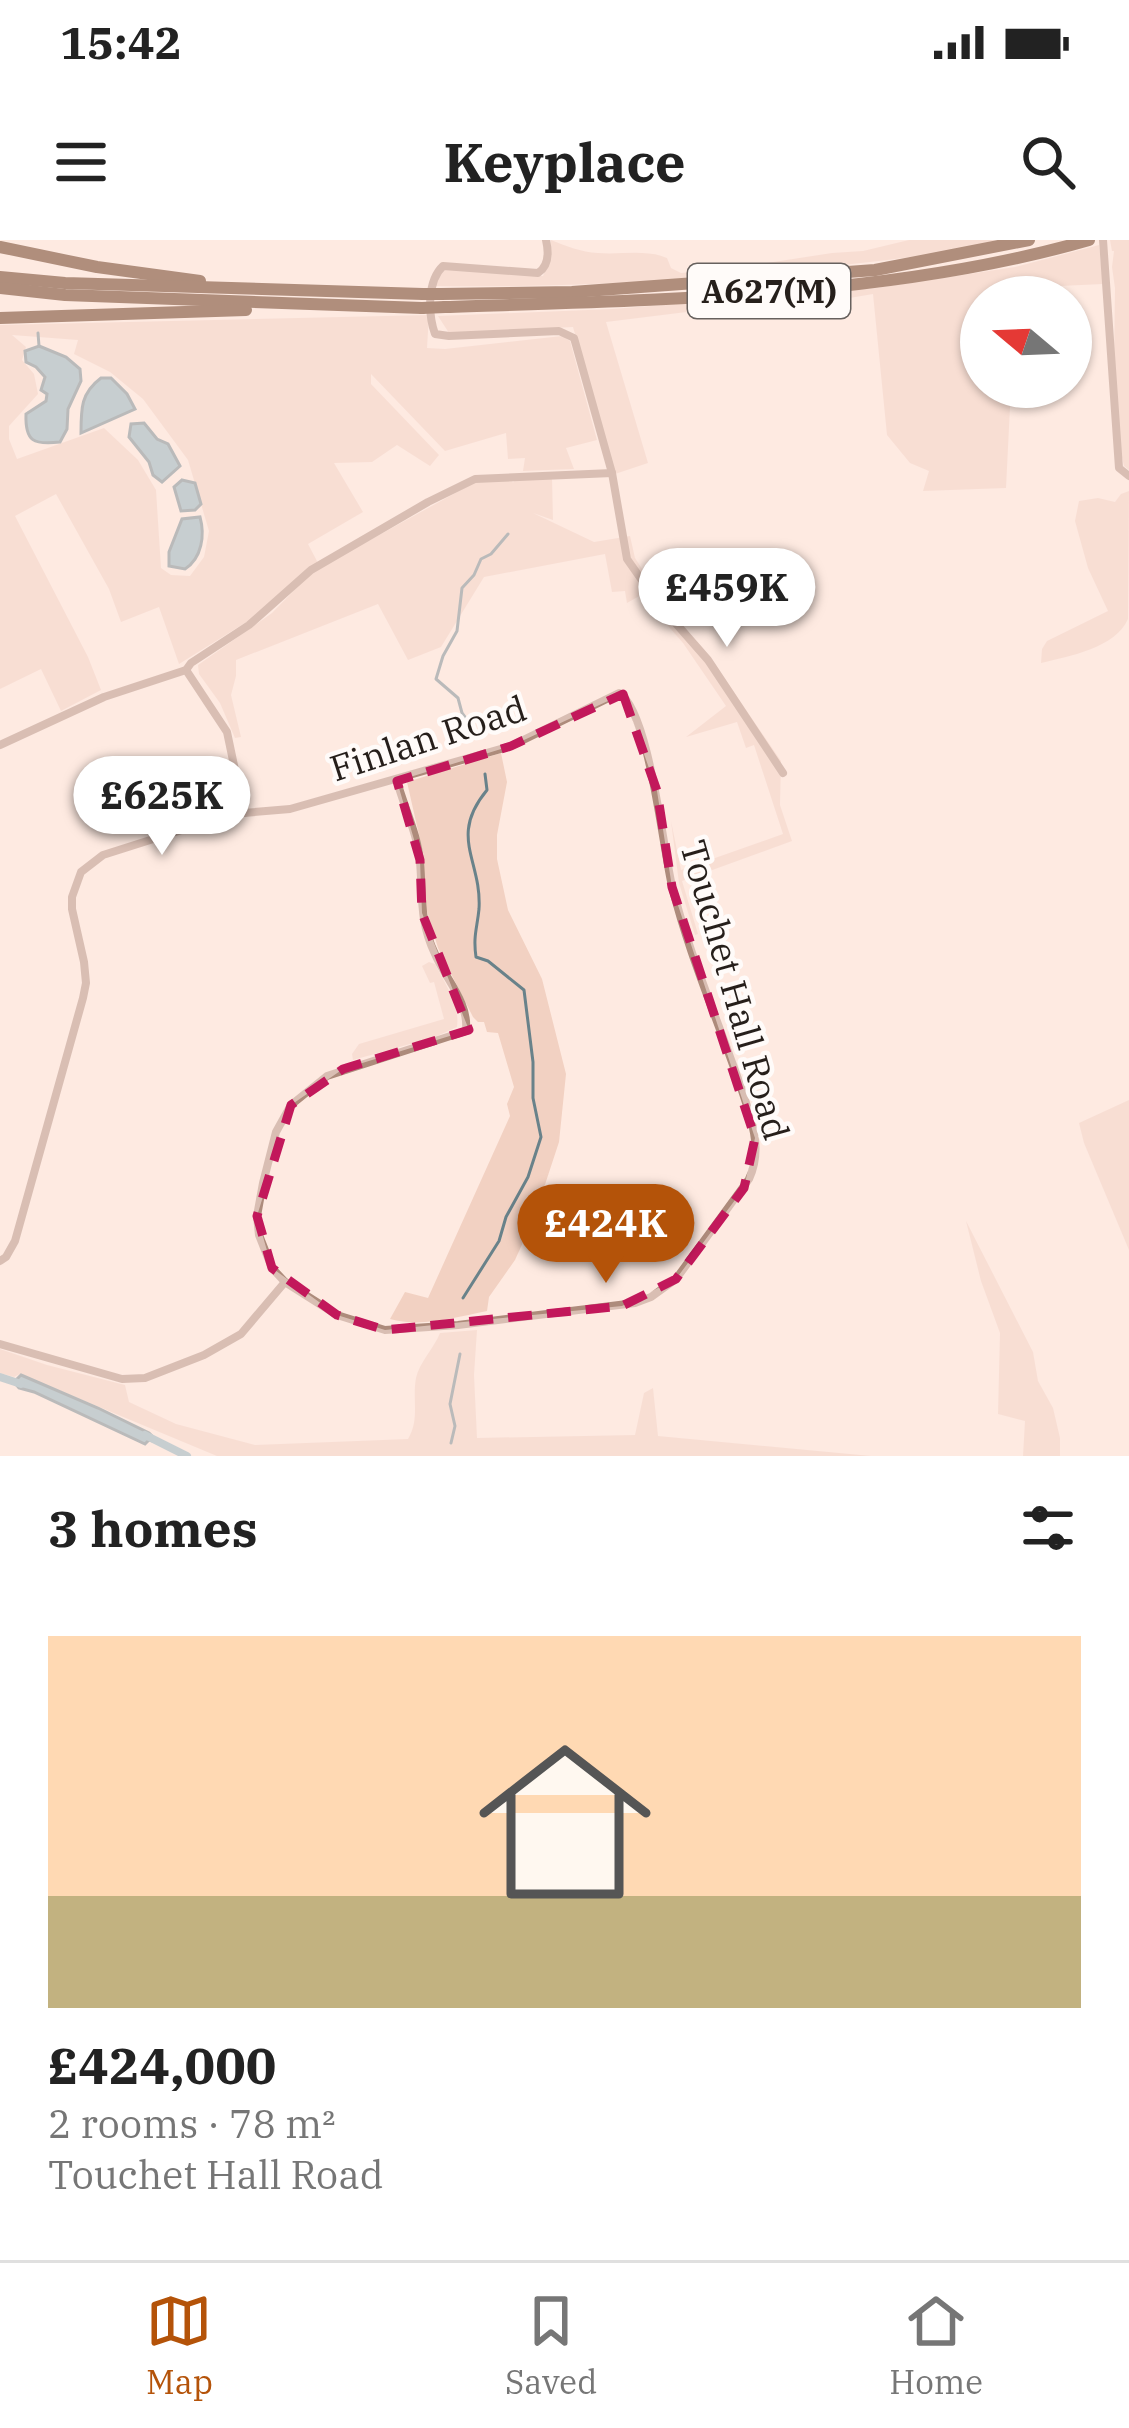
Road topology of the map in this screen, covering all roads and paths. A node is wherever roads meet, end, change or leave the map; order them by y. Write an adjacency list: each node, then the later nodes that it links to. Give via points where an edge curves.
1 (546, 240): 13 (street, via 548,259 538,273 442,266 432,280 432,326 449,336 559,331 574,338)
2 (1029, 240): 10 (highway, A627(M), via 875,270)
3 (1089, 240): 10 (highway, A627(M), via 958,269 808,288)
4 (1103, 240): 14 (street, via 1119,468)
5 (0, 248): 8 (highway, A627(M), via 151,276)
6 (0, 277): 8 (highway, A627(M))
7 (0, 288): 11 (highway, A627(M))
8 (352, 294): 9 (highway, A627(M))
9 (423, 301): 10 (highway, A627(M), bridge); 11 (highway, A627(M))
10 (443, 301)
11 (379, 308): 12 (highway, A627(M))
12 (0, 318)
13 (612, 473): 15 (street, via 475,479 310,570); 18 (street, via 627,559)
14 (1129, 476)
15 (186, 670): 17 (street); 20 (street, via 227,732)
16 (623, 694): 19 (street, Finlan Road, via 511,746); 22 (street, Touchet Hall Road, via 657,791 676,899 754,1131 755,1162 744,1188 676,1279 622,1306 385,1330 337,1315)
17 (0, 745)
18 (783, 773)
19 (397, 781): 20 (street, Finlan Road); 22 (street, via 420,860 422,913 468,1026 343,1069 291,1105 276,1132 257,1216 265,1252)
20 (244, 813): 21 (street, Finlan Road, via 112,851 82,872 72,910 85,962 83,998 15,1241)
21 (0, 1261)
22 (285, 1282): 23 (street, via 241,1334 155,1375 122,1379)
23 (0, 1344)

